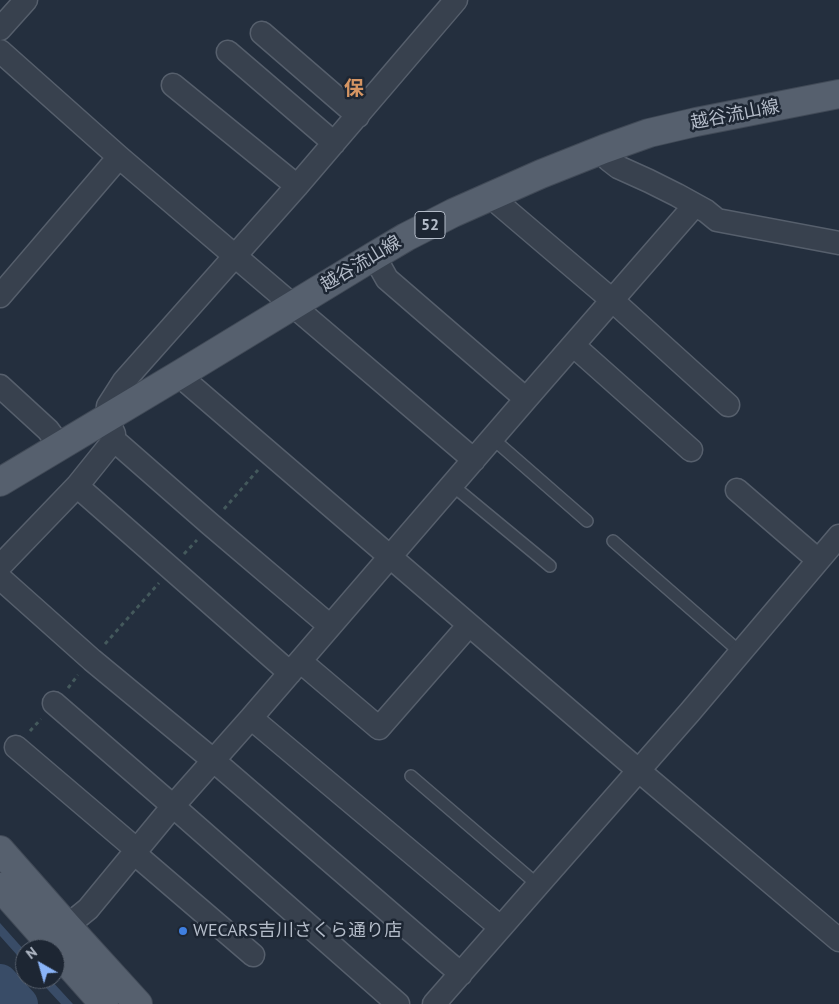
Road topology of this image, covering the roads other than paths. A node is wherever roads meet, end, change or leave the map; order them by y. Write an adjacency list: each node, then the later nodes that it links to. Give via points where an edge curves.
1 (26, 0): 3 (street)
2 (456, 0): 9 (street)
3 (0, 30)
4 (262, 33): 9 (street)
5 (0, 51): 12 (street)
6 (228, 52): 10 (street)
7 (173, 85): 13 (street)
8 (839, 94): 11 (main road, 越谷流山線 / 52, via 696,122 649,133)
9 (358, 116): 10 (street)
10 (334, 143): 13 (street)
11 (604, 149): 14 (main road, 越谷流山線 / 52); 15 (street, via 609,160 618,167)
12 (119, 156): 17 (street); 19 (street)
13 (297, 186): 17 (street)
14 (490, 197): 18 (main road, 越谷流山線 / 52, via 453,213); 20 (street)
15 (695, 205): 16 (street, via 717,220); 20 (street)
16 (839, 243)
17 (235, 255): 21 (street); 27 (street, via 124,381 108,406)
18 (374, 256): 21 (main road, 越谷流山線 / 52); 25 (street, via 387,280)
19 (0, 296)
20 (612, 300): 22 (street); 26 (street)
21 (293, 304): 23 (main road, 越谷流山線 / 52); 31 (street)
22 (574, 345): 25 (street); 30 (street)
23 (182, 373): 27 (main road, 越谷流山線 / 52); 39 (street, via 188,383)
24 (0, 386): 29 (street, via 48,430)
25 (526, 398): 28 (street)
26 (728, 405)
27 (110, 429): 29 (main road, 越谷流山線 / 52); 34 (street); 45 (street, via 210,524)
28 (492, 438): 31 (street); 36 (lane)
29 (60, 446): 32 (main road, 越谷流山線 / 52)
30 (691, 450)
31 (474, 460): 33 (street)
32 (0, 482)
33 (452, 485): 39 (street); 42 (lane)
34 (77, 486): 41 (street); 47 (street, via 171,569)
35 (737, 490): 40 (street)
36 (588, 521)
37 (839, 536): 40 (street)
38 (613, 541): 46 (lane)
39 (390, 556): 44 (street); 45 (street)
40 (818, 560): 46 (street)
41 (0, 566)
42 (550, 566)
43 (0, 578): 51 (street, via 92,660)
44 (469, 625): 47 (street, via 378,728); 52 (street)
45 (330, 626): 47 (street)
46 (740, 652): 52 (street)
47 (295, 667): 49 (street)
48 (54, 703): 54 (street)
49 (251, 718): 51 (street); 60 (street)
50 (16, 747): 56 (street)
51 (213, 760): 54 (street); 63 (street)
52 (638, 770): 57 (street); 61 (street)
53 (411, 776): 57 (lane)
54 (173, 806): 56 (street); 66 (street)
55 (0, 850): 59 (main road)
56 (135, 851): 59 (street, via 88,908); 62 (street)
57 (538, 884): 60 (street)
58 (0, 887): 64 (main road)
59 (67, 926): 65 (main road)
60 (500, 927): 63 (street)
61 (839, 940)
62 (253, 955)
63 (461, 974): 67 (street)
64 (104, 1004)
65 (138, 1004)
66 (398, 1004)
67 (434, 1004)

